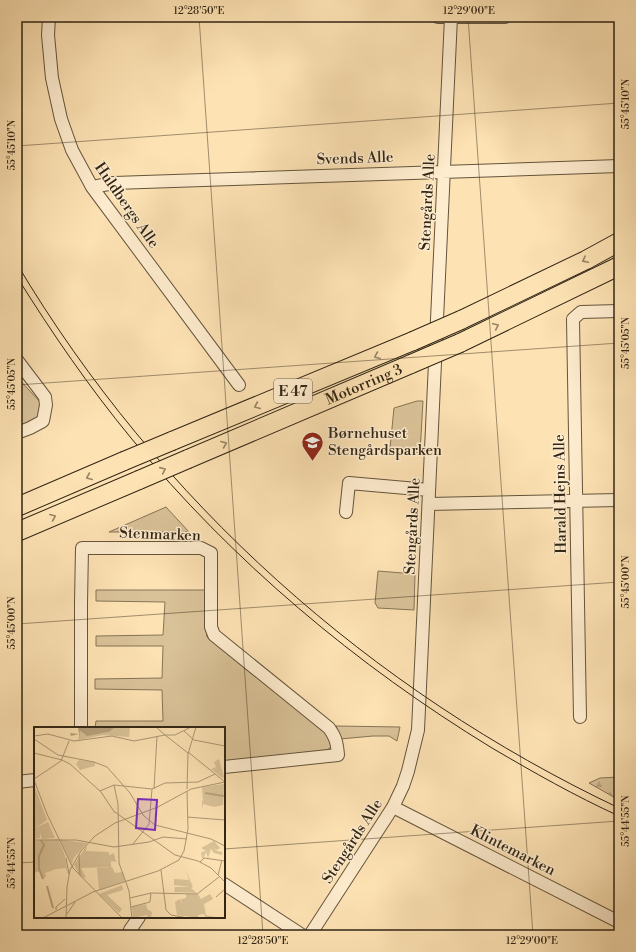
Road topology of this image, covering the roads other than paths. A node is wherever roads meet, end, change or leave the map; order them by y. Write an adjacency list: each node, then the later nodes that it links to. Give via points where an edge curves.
1 (48, 17): 7 (street, Huldbergs Alle, via 52,78 61,119 72,150)
2 (438, 17): 3 (street)
3 (451, 17): 4 (street); 6 (street, Stengårds Alle)
4 (505, 17)
5 (619, 166): 6 (street, Svends Alle)
6 (444, 171): 7 (street, Svends Alle, via 114,183); 14 (street, Stengårds Alle)
7 (92, 187): 12 (street, Huldbergs Alle)
8 (619, 242): 18 (highway, Motorring 3 / E 47, one-way to 18, bridge, via 461,320)
9 (619, 266): 20 (highway, Motorring 3 / E 47, one-way to 9, bridge, via 460,343)
10 (619, 311): 16 (street, Harald Hejns Alle, via 581,312 573,319)
11 (17, 360): 13 (street, via 44,397 46,406 43,421)
12 (239, 386)
13 (17, 433)
14 (429, 490): 17 (street, Stengårds Alle); 19 (street, via 349,483)
15 (619, 500): 16 (street)
16 (576, 501): 17 (street); 21 (street, Harald Hejns Alle)
17 (429, 504): 26 (street, Stengårds Alle, via 418,730 408,771)
18 (17, 507)
19 (346, 512)
20 (17, 532)
21 (580, 717)
22 (81, 727): 23 (street, Stenmarken, via 82,548 201,548 211,553 211,627 214,634 329,728 337,743 338,755)
23 (225, 767)
24 (34, 780): 25 (street)
25 (17, 782)
26 (393, 807): 29 (street, Klintemarken); 31 (street, Stengårds Alle)
27 (225, 885): 32 (street)
28 (138, 918): 30 (street)
29 (619, 922)
30 (130, 930)
31 (315, 933)
32 (302, 935)

